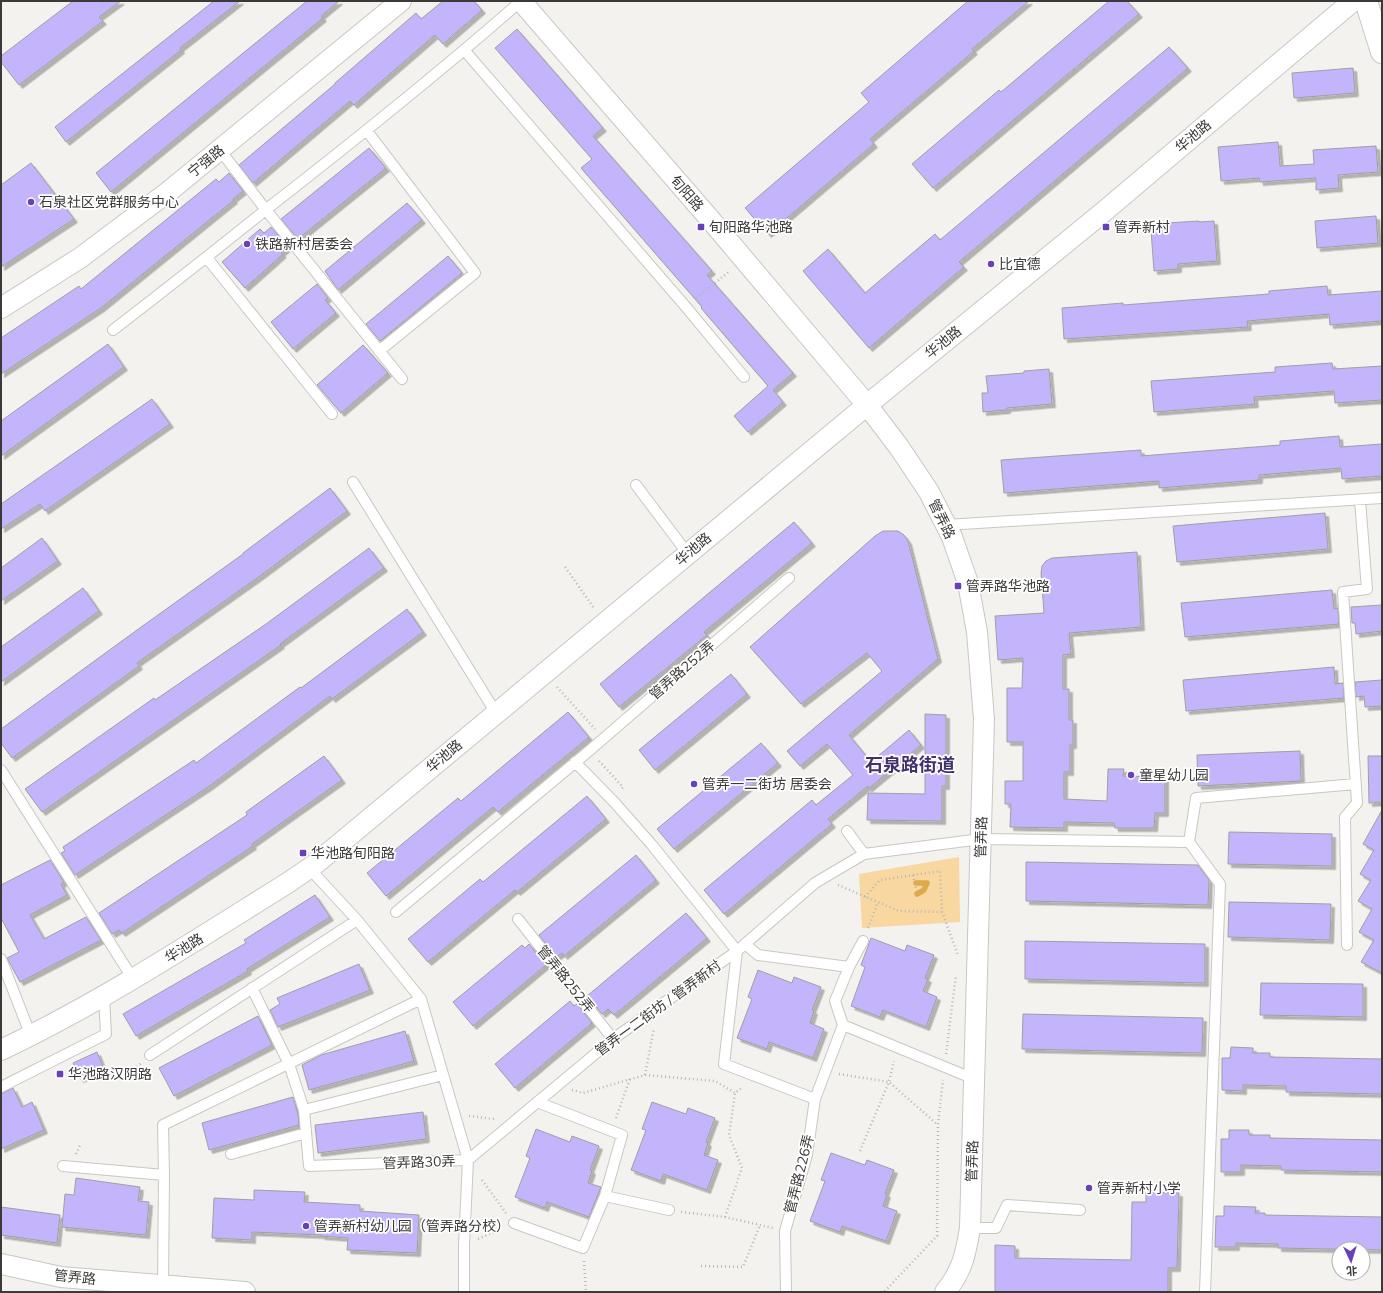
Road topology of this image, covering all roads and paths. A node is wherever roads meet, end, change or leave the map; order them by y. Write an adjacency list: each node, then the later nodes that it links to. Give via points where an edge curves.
1 (401, 1): 8 (street, 宁强路)
2 (521, 1): 5 (lane); 11 (street, 旬阳路)
3 (1353, 1): 18 (street, 华池路, via 1100,214)
4 (1366, 1): 6 (main road)
5 (464, 51): 7 (lane); 12 (lane)
6 (1382, 52)
7 (367, 131): 9 (lane); 15 (lane, via 475,273)
8 (220, 150): 9 (lane); 13 (street, 宁强路, via 80,258)
9 (266, 210): 10 (lane); 15 (lane)
10 (207, 258): 14 (lane); 19 (lane)
11 (744, 259): 12 (path); 18 (street, 旬阳路)
12 (686, 307): 16 (lane)
13 (1, 308)
14 (114, 330)
15 (379, 351): 17 (lane)
16 (744, 377)
17 (402, 379)
18 (867, 405): 24 (street, 管弄路, via 899,447); 25 (street, 华池路)
19 (332, 414)
20 (353, 482): 30 (lane)
21 (636, 485): 25 (lane)
22 (1382, 498): 23 (lane)
23 (1360, 500): 24 (lane); 34 (lane, via 1367,589 1344,592)
24 (946, 525): 36 (street, 管弄路, via 968,583 978,632 984,719)
25 (688, 554): 28 (street, 华池路)
26 (565, 567): 28 (path)
27 (789, 578): 31 (lane, 管弄路252弄)
28 (604, 623): 29 (street, 华池路)
29 (544, 673): 30 (street, 华池路); 31 (path)
30 (496, 713): 39 (street, 华池路)
31 (603, 738): 32 (lane, 管弄路252弄)
32 (575, 762): 45 (lane, 管弄路252弄); 51 (lane, via 615,803)
33 (1, 770): 56 (lane)
34 (1356, 784): 37 (lane, via 1196,798); 50 (lane, via 1357,803 1345,817)
35 (847, 831): 38 (lane)
36 (981, 839): 37 (lane, 管弄一二街坊 / 管弄新村); 38 (lane, 管弄一二街坊 / 管弄新村); 75 (street, 管弄路)
37 (1189, 842): 112 (lane, via 1220,884)
38 (864, 854): 41 (lane, 管弄一二街坊 / 管弄新村)
39 (309, 868): 48 (lane, 管弄路30弄); 56 (street, 华池路)
40 (913, 875): 42 (path); 43 (path, via 880,880); 46 (path, via 940,871)
41 (823, 878): 43 (path); 51 (lane, 管弄一二街坊 / 管弄新村)
42 (917, 892)
43 (865, 897): 44 (path)
44 (878, 902): 46 (path, via 900,911); 49 (path)
45 (396, 912)
46 (942, 912): 52 (path)
47 (518, 919): 63 (lane, 管弄路252弄)
48 (357, 920): 57 (lane); 59 (lane, 管弄路30弄)
49 (863, 941): 54 (lane)
50 (1347, 945)
51 (741, 948): 54 (lane, via 758,955); 60 (lane, 管弄一二街坊 / 管弄新村); 72 (lane, via 724,1064)
52 (959, 957)
53 (1, 959): 62 (lane)
54 (849, 967): 61 (lane, via 835,1001)
55 (957, 973): 68 (path)
56 (133, 979): 58 (street, 华池路)
57 (252, 988): 66 (lane); 67 (lane, 管弄路30弄)
58 (104, 997): 62 (street, 华池路); 78 (lane, via 106,1034)
59 (421, 999): 67 (lane); 70 (lane, 管弄路30弄)
60 (657, 1007): 63 (lane, 管弄一二街坊 / 管弄新村); 71 (path)
61 (843, 1025): 64 (lane); 69 (lane, 管弄路226弄)
62 (31, 1036): 65 (street, 华池路)
63 (613, 1039): 77 (lane, 管弄一二街坊 / 管弄新村)
64 (897, 1047): 68 (lane); 76 (path)
65 (1, 1050)
66 (150, 1055): 73 (path)
67 (289, 1064): 82 (lane, 管弄路30弄); 92 (lane, via 163,1125)
68 (944, 1067): 75 (lane); 85 (path)
69 (825, 1072): 76 (path); 80 (lane, 管弄路226弄)
70 (443, 1075): 82 (lane); 83 (lane, 管弄路30弄)
71 (645, 1075): 74 (path); 79 (path, via 715,1081)
72 (756, 1076): 79 (path); 80 (lane)
73 (125, 1078)
74 (630, 1079): 77 (path, via 582,1093); 86 (path)
75 (974, 1079): 99 (street, 管弄路)
76 (889, 1082): 85 (path); 88 (path)
77 (556, 1086): 81 (lane, 管弄一二街坊 / 管弄新村)
78 (1, 1087)
79 (735, 1093): 96 (path, via 729,1135 742,1168)
80 (815, 1099): 100 (lane, 管弄路226弄, via 807,1154)
81 (537, 1102): 84 (lane, 管弄一二街坊 / 管弄新村); 86 (lane)
82 (304, 1110): 87 (lane, 管弄路30弄)
83 (454, 1115): 84 (path); 90 (lane, 管弄路30弄)
84 (515, 1121): 90 (lane, 管弄一二街坊 / 管弄新村)
85 (938, 1125): 110 (path, via 937,1236 884,1292)
86 (612, 1131): 93 (lane, via 622,1135)
87 (306, 1133): 89 (lane); 90 (lane, 管弄路30弄, via 309,1166)
88 (860, 1151)
89 (231, 1154)
90 (467, 1160): 97 (path); 101 (lane)
91 (63, 1166): 92 (lane)
92 (164, 1175): 105 (lane)
93 (605, 1196): 94 (lane); 102 (lane)
94 (669, 1210): 96 (path)
95 (1080, 1210): 99 (lane, via 1007,1205 996,1228)
96 (725, 1217): 98 (path)
97 (514, 1223): 101 (path); 102 (lane)
98 (760, 1225): 100 (path); 104 (path, via 743,1267)
99 (970, 1228): 111 (street, 管弄路, via 966,1254 953,1282)
100 (785, 1231): 109 (lane, 管弄路226弄)
101 (464, 1245): 107 (lane)
102 (584, 1248): 108 (path)
103 (1, 1264): 105 (street, 管弄路, via 61,1277)
104 (701, 1266)
105 (163, 1285): 106 (street, 管弄路)
106 (245, 1292)
107 (464, 1292)
108 (586, 1292)
109 (786, 1292)
110 (881, 1292)
111 (945, 1292)
112 (1205, 1292)

